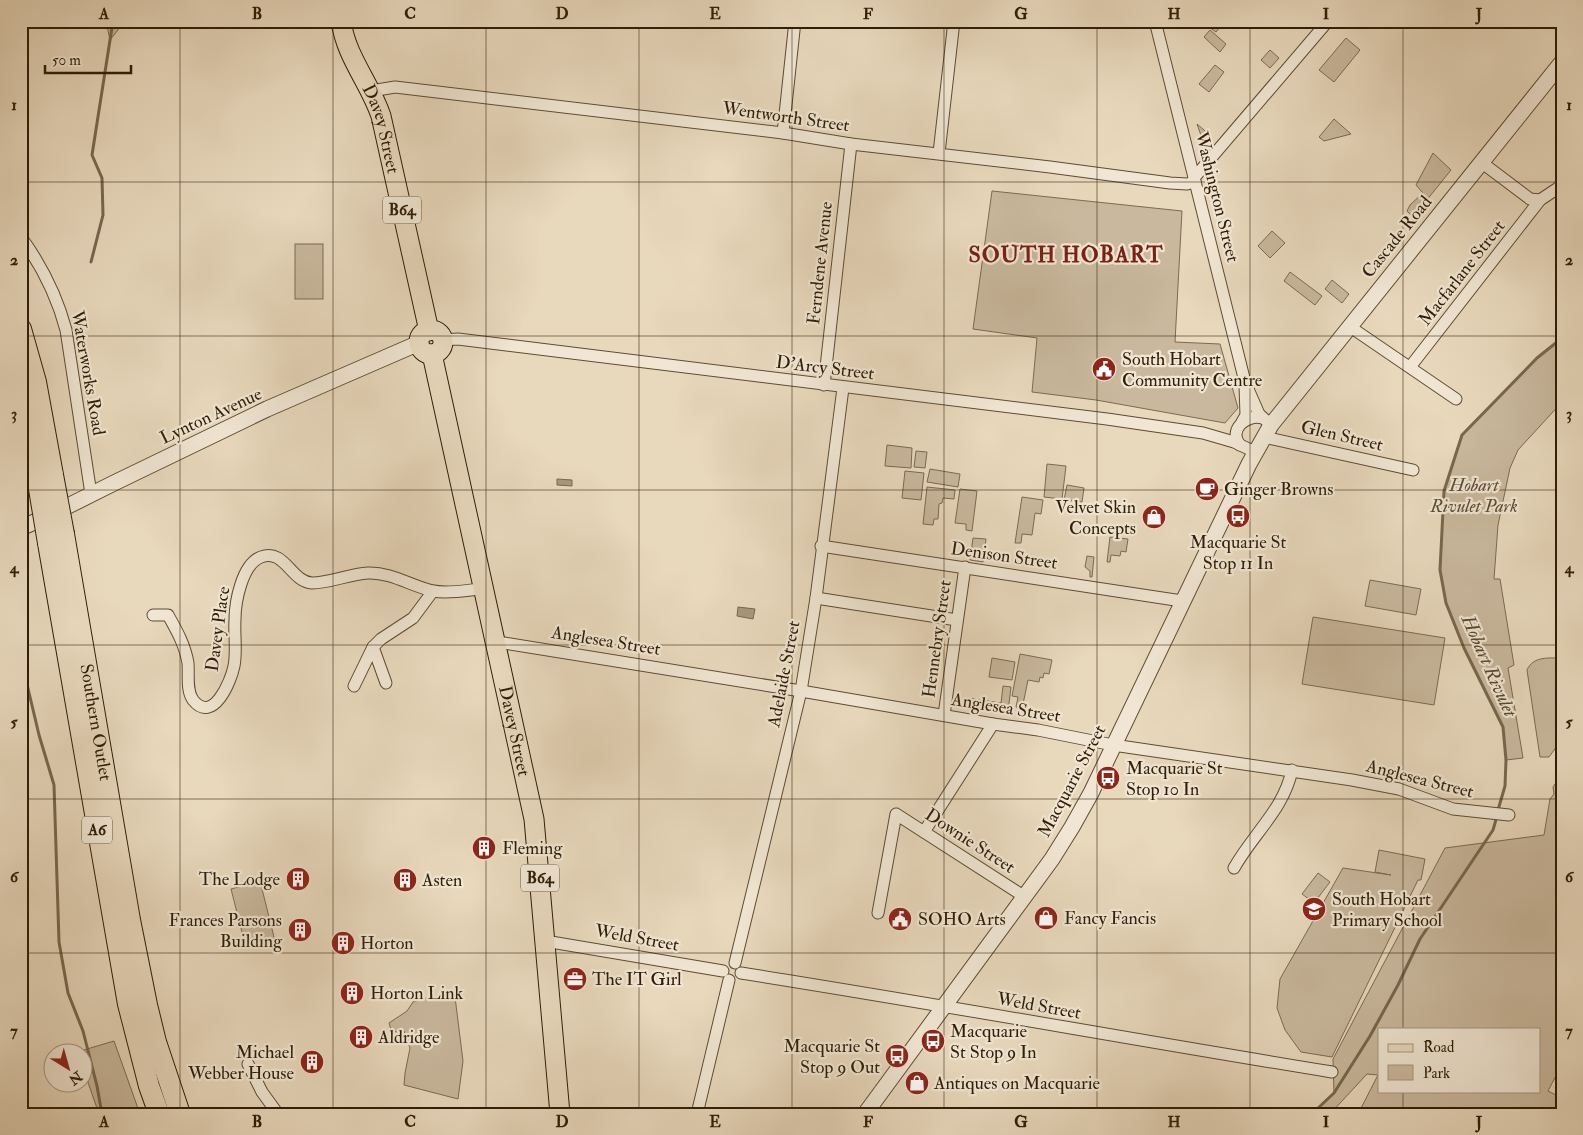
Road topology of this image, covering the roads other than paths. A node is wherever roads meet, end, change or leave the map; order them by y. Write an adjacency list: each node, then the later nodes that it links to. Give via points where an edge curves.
1 (341, 21): 7 (main road, Davey Street / B64, via 350,54)
2 (795, 21): 8 (street)
3 (954, 21): 10 (street)
4 (1155, 21): 12 (street, Washington Street)
5 (1328, 21): 12 (street)
6 (1562, 62): 11 (street, Cascade Road)
7 (371, 91): 8 (street, Wentworth Street, via 395,87); 18 (main road, Davey Street / B64, via 384,127)
8 (783, 133): 9 (street, Wentworth Street)
9 (851, 144): 10 (street, Wentworth Street); 21 (street, Ferndene Avenue)
10 (940, 153): 12 (street, Wentworth Street, via 1170,183 1187,184)
11 (1481, 162): 14 (street, via 1530,199); 16 (street, Cascade Road)
12 (1194, 180): 20 (street, Washington Street)
13 (1562, 183): 14 (street, Macfarlane Street)
14 (1540, 200): 19 (street, Macfarlane Street)
15 (21, 237): 32 (street, Waterworks Road, via 47,278 61,311)
16 (1349, 326): 19 (street); 26 (street, Cascade Road)
17 (21, 329): 31 (highway, Southern Outlet / A6, via 36,382)
18 (430, 342): 21 (street, D'Arcy Street, via 458,339); 32 (street, Lynton Avenue, via 267,409); 37 (main road, Davey Street / B64)
19 (1410, 367): 23 (street)
20 (1246, 382): 25 (street, Washington Street, via 1246,415); 26 (street, Washington Street)
21 (824, 385): 22 (street, D'Arcy Street)
22 (843, 388): 27 (street, D'Arcy Street, via 1036,409); 35 (street, Adelaide Street)
23 (1456, 399)
24 (21, 400): 31 (highway, Southern Outlet / A6)
25 (1241, 423): 26 (street, via 1252,417); 27 (street, D'Arcy Street, via 1224,431); 28 (street, via 1236,434)
26 (1266, 427): 29 (street, Macquarie Street); 30 (street, Glen Street)
27 (1203, 434): 28 (street, D'Arcy Street)
28 (1240, 445): 29 (street, D'Arcy Street)
29 (1255, 452): 40 (street, Macquarie Street)
30 (1412, 470)
31 (45, 479): 34 (highway, Southern Outlet / A6, bridge)
32 (91, 494): 33 (street, Lynton Avenue)
33 (21, 528)
34 (56, 539): 64 (highway, Southern Outlet / A6, via 128,1004); 65 (highway, Southern Outlet / A6, via 152,1024)
35 (821, 546): 36 (street, Denison Street); 39 (street, Adelaide Street)
36 (965, 567): 40 (street, Denison Street); 42 (street, Hennebry Street)
37 (482, 589): 38 (street, Davey Place); 43 (main road, Davey Street / B64)
38 (433, 591): 41 (street, Davey Place, via 386,575 368,573 310,583 282,560 272,555 261,556 251,563 243,576 236,604 234,667 220,700 206,707 199,705 191,696 182,638 168,614); 44 (street, via 413,618)
39 (816, 598): 42 (street); 47 (street, Adelaide Street)
40 (1182, 601): 50 (street, Macquarie Street)
41 (153, 615)
42 (957, 620): 48 (street, Hennebry Street)
43 (495, 646): 47 (street, Anglesea Street, via 504,643); 57 (main road, Davey Street / B64, via 534,819)
44 (373, 647): 45 (street); 46 (street)
45 (386, 683)
46 (354, 686)
47 (801, 691): 48 (street, Anglesea Street); 58 (street, Adelaide Street)
48 (944, 715): 49 (street, Anglesea Street)
49 (993, 724): 50 (street, Anglesea Street); 53 (street)
50 (1113, 745): 51 (street, Anglesea Street); 55 (street, Macquarie Street, via 1072,827)
51 (1292, 770): 52 (street, Anglesea Street, via 1400,789 1453,809); 54 (street, via 1279,805)
52 (1509, 815)
53 (924, 832): 55 (street, Downie Street); 56 (street, Downie Street, via 896,814)
54 (1234, 868)
55 (1025, 897): 61 (street, Macquarie Street)
56 (878, 913)
57 (545, 941): 60 (street, Weld Street); 67 (main road, Davey Street / B64)
58 (734, 963): 59 (street); 60 (street, via 727,964)
59 (741, 974): 60 (street, via 737,979); 61 (street, Weld Street)
60 (726, 976): 68 (street)
61 (944, 1007): 63 (street, Weld Street); 69 (street, Macquarie Street)
62 (248, 1064): 66 (street)
63 (1332, 1072)
64 (159, 1114)
65 (180, 1114)
66 (278, 1114)
67 (560, 1114)
68 (697, 1114)
69 (865, 1114)

